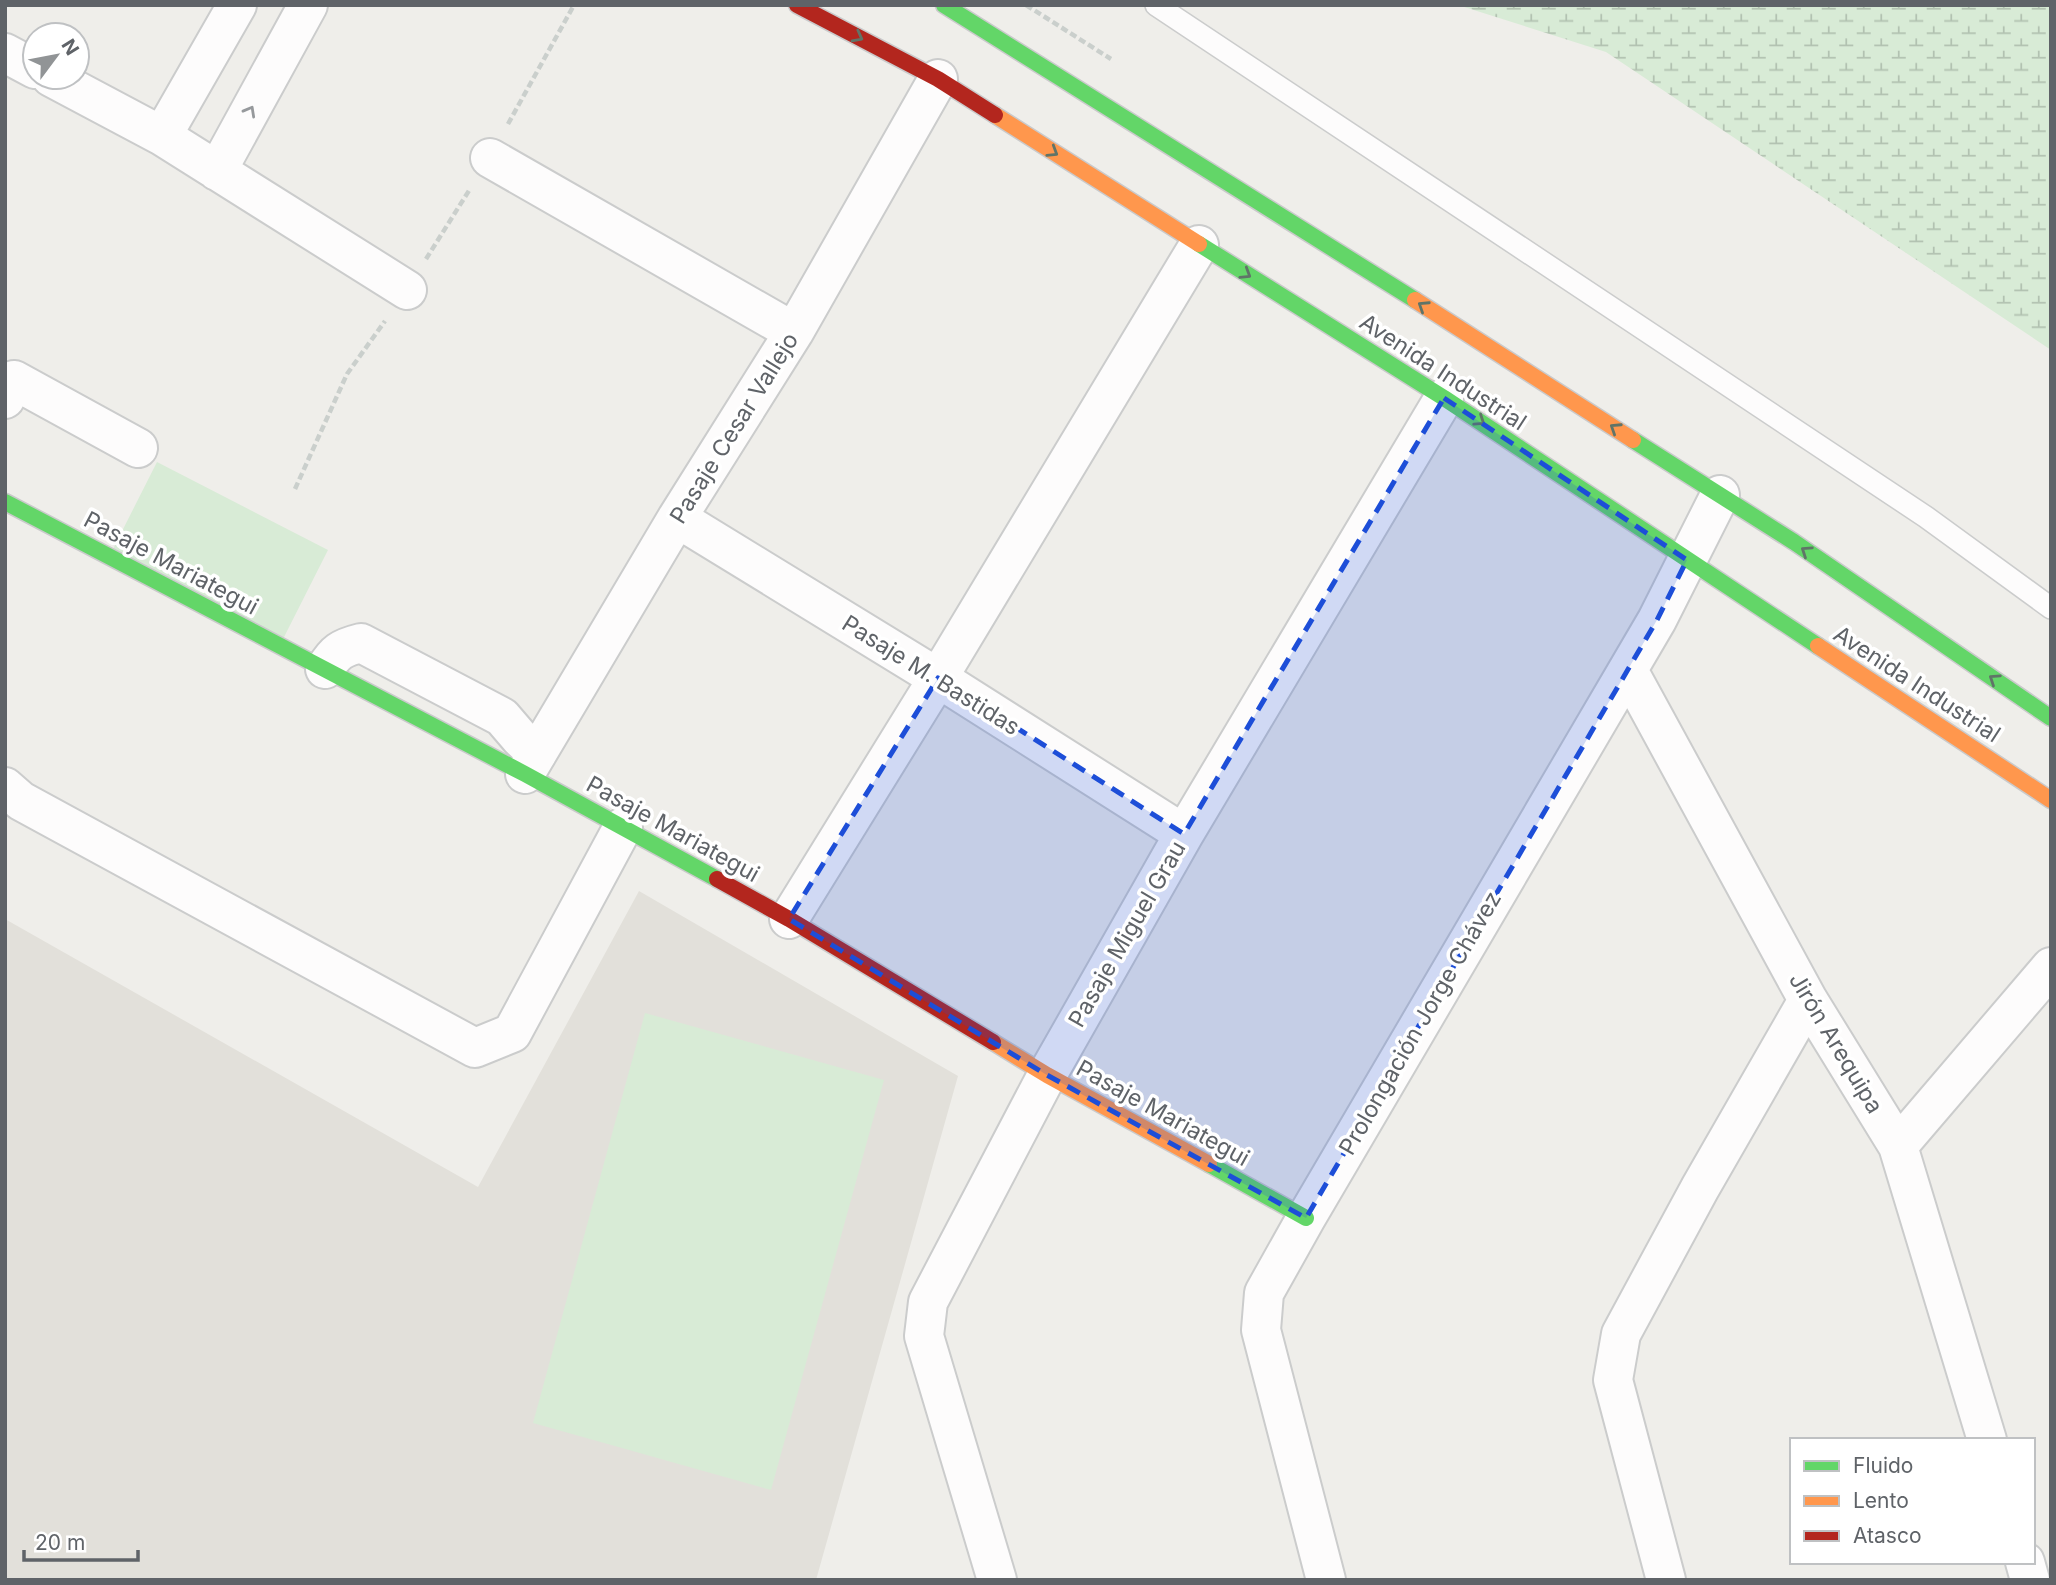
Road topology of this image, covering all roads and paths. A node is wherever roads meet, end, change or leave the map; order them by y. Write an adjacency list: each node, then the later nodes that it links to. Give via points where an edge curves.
1 (237, 5): 11 (street)
2 (308, 5): 13 (street, one-way to 2)
3 (574, 5): 12 (path)
4 (797, 5): 9 (main road, Avenida Industrial, one-way to 9)
5 (944, 5): 21 (main road, Avenida Industrial, one-way to 5)
6 (1156, 5): 25 (lane, via 1926,517)
7 (5, 53): 8 (street)
8 (21, 62)
9 (938, 79): 14 (main road, Avenida Industrial, one-way to 14); 16 (street, Pasaje Cesar Vallejo)
10 (77, 91): 11 (street)
11 (162, 136): 13 (street)
12 (490, 158): 15 (path); 16 (street)
13 (217, 171): 15 (street)
14 (1199, 245): 17 (main road, Avenida Industrial, one-way to 17); 28 (street)
15 (407, 290): 20 (path, via 348,374)
16 (793, 332): 23 (street, Pasaje Cesar Vallejo)
17 (1444, 398): 24 (main road, Avenida Industrial, one-way to 24); 34 (street, Pasaje Miguel Grau)
18 (5, 399): 19 (street, via 14,380)
19 (138, 448)
20 (295, 489)
21 (1720, 495): 24 (street, Prolongación Jorge Chávez); 29 (main road, Avenida Industrial, one-way to 21)
22 (5, 502): 26 (main road, Pasaje Mariategui)
23 (677, 518): 28 (street, Pasaje M. Bastidas); 30 (street, Pasaje Cesar Vallejo)
24 (1687, 559): 27 (street, Prolongación Jorge Chávez); 32 (main road, Avenida Industrial)
25 (2051, 608)
26 (325, 669): 30 (street, via 335,653 361,643 502,717 520,738)
27 (1628, 670): 37 (street, Jirón Arequipa); 40 (street, Prolongación Jorge Chávez)
28 (938, 678): 34 (street, Pasaje M. Bastidas); 35 (street)
29 (2051, 718)
30 (531, 764): 33 (main road, Pasaje Mariategui)
31 (11, 798): 33 (street, via 475,1048 512,1033)
32 (2051, 800)
33 (623, 827): 35 (main road, Pasaje Mariategui)
34 (1184, 834): 38 (street, Pasaje Miguel Grau)
35 (789, 919): 38 (main road, Pasaje Mariategui)
36 (2051, 967): 39 (street)
37 (1808, 1000): 39 (street, Jirón Arequipa); 44 (street, via 1621,1334 1613,1380)
38 (1047, 1075): 40 (main road, Pasaje Mariategui); 42 (street, Pasaje Miguel Grau, via 928,1302 924,1336)
39 (1898, 1146): 41 (street, Jirón Arequipa)
40 (1306, 1218): 43 (street, Prolongación Jorge Chávez, via 1264,1293 1261,1330)
41 (1986, 1438)
42 (997, 1580)
43 (1326, 1580)
44 (1667, 1580)

